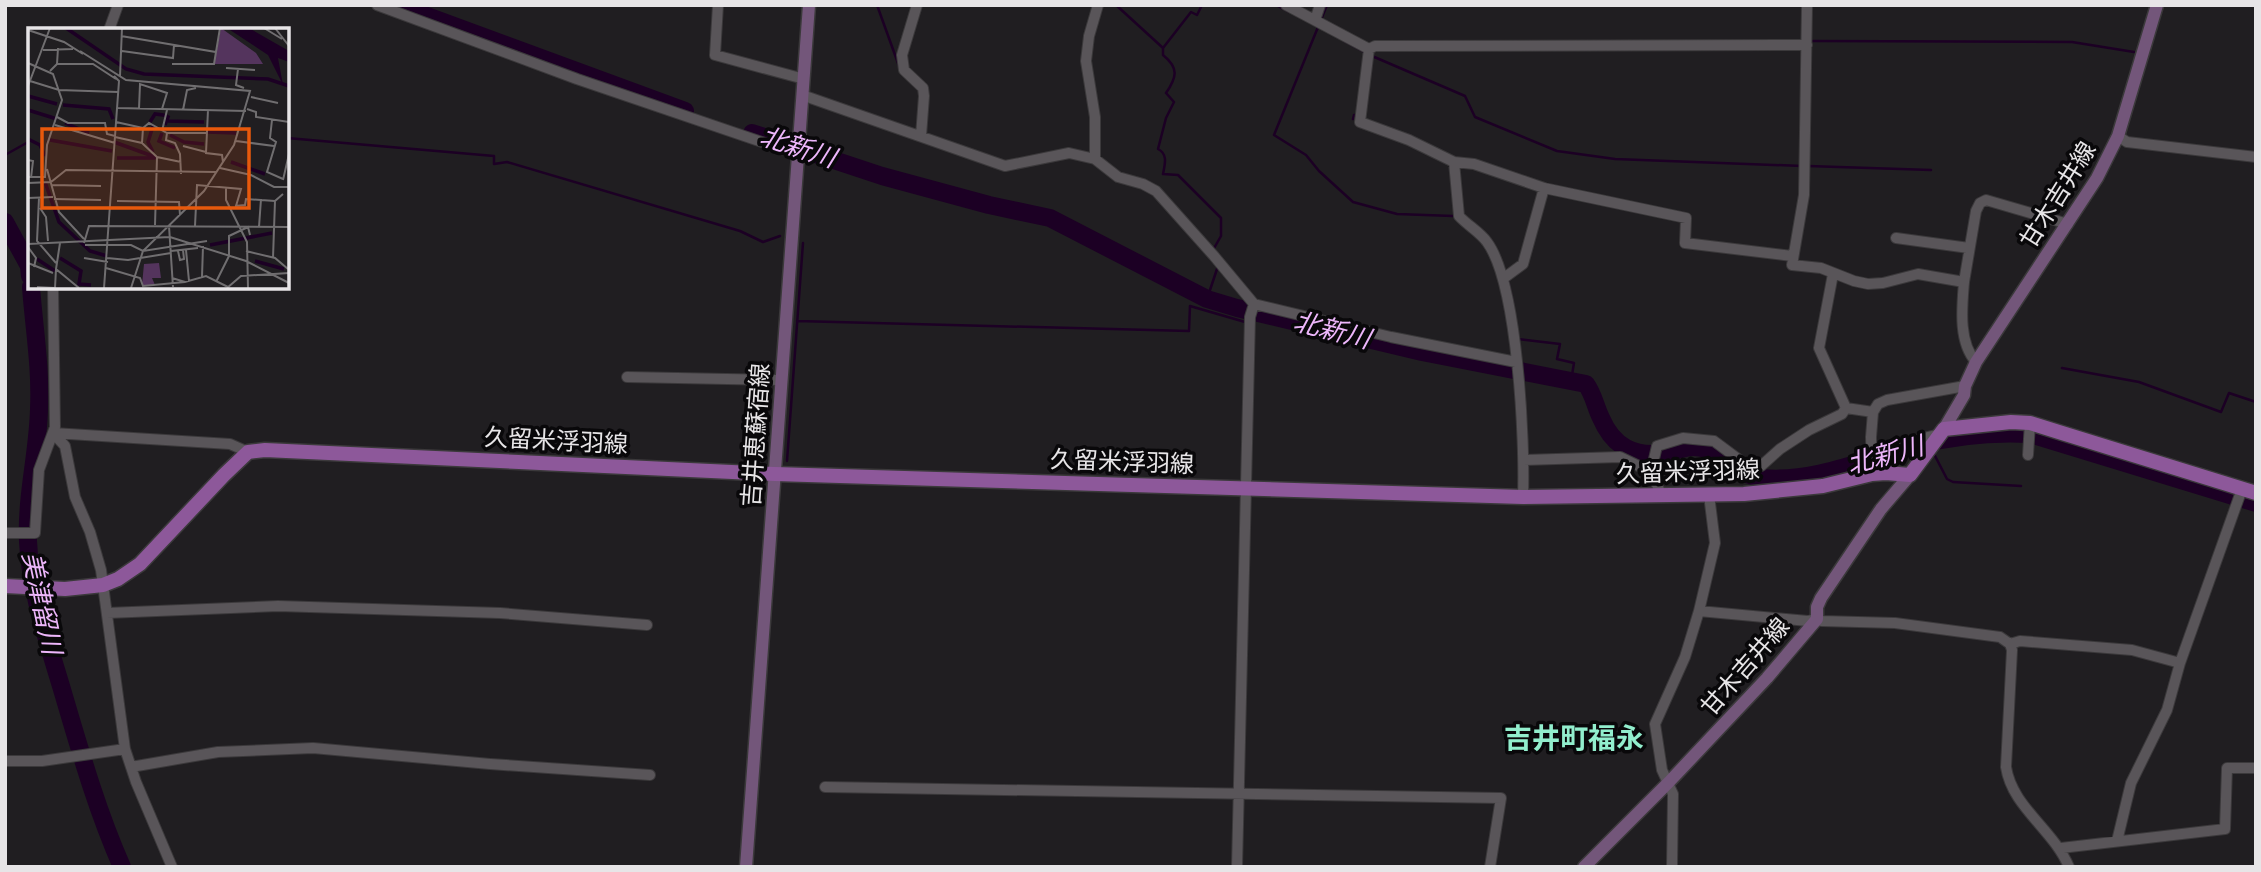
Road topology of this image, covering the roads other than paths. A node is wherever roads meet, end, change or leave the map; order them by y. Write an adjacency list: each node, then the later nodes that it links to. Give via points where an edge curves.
1 (118, 5): 12 (street)
2 (377, 5): 19 (street, via 564,75)
3 (718, 5): 15 (street, via 715,55)
4 (809, 5): 15 (main road, 吉井恵蘇宿線)
5 (917, 5): 17 (street, via 902,55 904,70 923,88)
6 (1098, 5): 21 (street, via 1086,61 1095,117)
7 (1286, 5): 11 (street)
8 (1320, 5): 11 (street)
9 (1807, 5): 13 (street)
10 (2157, 5): 18 (main road, 甘木吉井線)
11 (1319, 22): 14 (street)
12 (110, 28)
13 (1807, 45): 14 (street, via 1375,46); 27 (street, via 1804,195)
14 (1368, 53): 22 (street, via 1360,122)
15 (804, 79): 16 (main road, 吉井恵蘇宿線)
16 (802, 96): 17 (street); 19 (main road, 吉井恵蘇宿線)
17 (921, 136): 21 (street, via 1005,166 1069,153)
18 (2118, 136): 20 (street, via 2127,142); 24 (main road, 甘木吉井線)
19 (798, 148): 36 (main road, 吉井恵蘇宿線)
20 (2256, 157)
21 (1095, 159): 32 (street, via 1118,177 1156,191 1214,256)
22 (1454, 162): 23 (street, via 1474,164); 29 (street, via 1459,216 1487,242)
23 (1544, 188): 27 (street, via 1686,218 1685,243); 29 (street, via 1522,264)
24 (2068, 224): 26 (street, via 1986,201 1976,211); 33 (main road, 甘木吉井線)
25 (1896, 238): 26 (street)
26 (1969, 248): 30 (street)
27 (1792, 256): 28 (street, via 1792,265)
28 (1833, 274): 30 (street, via 1868,284 1917,274); 38 (street, via 1819,348)
29 (1507, 276): 34 (street)
30 (1965, 282): 33 (street, via 1962,326)
31 (53, 289): 41 (street)
32 (1252, 309): 34 (street); 51 (street)
33 (1976, 362): 37 (main road, 甘木吉井線)
34 (1517, 369): 46 (street)
35 (627, 377): 36 (street)
36 (781, 380): 49 (main road, 吉井恵蘇宿線)
37 (1965, 386): 39 (street, via 1887,400); 42 (main road, 甘木吉井線)
38 (1846, 408): 39 (street); 48 (street, via 1761,466 1749,467 1714,441 1683,438 1657,446)
39 (1873, 412): 43 (street)
40 (2030, 426): 42 (main road, via 2011,422); 45 (street); 52 (main road)
41 (53, 433): 44 (street, via 230,444); 56 (street, via 39,470 35,533); 57 (street, via 65,446 72,485)
42 (1936, 441): 43 (street); 50 (main road)
43 (1871, 451): 47 (street)
44 (248, 452): 49 (main road, 久留米浮羽線); 57 (main road, via 140,564)
45 (2028, 455)
46 (1524, 460): 48 (street, via 1620,457); 54 (street)
47 (1872, 470): 50 (main road, 久留米浮羽線); 53 (main road, 久留米浮羽線, via 1823,486)
48 (1651, 472): 55 (street)
49 (775, 474): 51 (main road, 久留米浮羽線); 76 (main road, 吉井恵蘇宿線)
50 (1910, 475): 61 (main road, 甘木吉井線, via 1881,509 1821,598)
51 (1245, 489): 54 (main road, 久留米浮羽線); 72 (street)
52 (2246, 491): 64 (street, via 2236,503)
53 (1709, 495): 55 (main road, 久留米浮羽線); 59 (street, via 1715,543)
54 (1523, 496): 55 (main road, 久留米浮羽線)
55 (1662, 496)
56 (5, 533)
57 (103, 585): 58 (main road, via 65,589); 60 (street)
58 (5, 586)
59 (1699, 611): 61 (street); 70 (street, via 1685,657 1655,724)
60 (107, 613): 62 (street, via 278,606 500,613); 65 (street)
61 (1817, 619): 63 (street, via 1895,623 2000,637); 70 (main road, 甘木吉井線)
62 (647, 625)
63 (2010, 644): 64 (street, via 2132,650); 74 (street, via 2008,780)
64 (2180, 663): 73 (street, via 2167,710 2132,783)
65 (125, 749): 66 (street, via 42,761); 67 (street)
66 (5, 761)
67 (131, 767): 69 (street, via 218,752 313,748); 75 (street)
68 (2256, 768): 73 (street, via 2227,768 2225,829)
69 (650, 775)
70 (1668, 782): 79 (main road, 甘木吉井線); 80 (street)
71 (825, 787): 72 (street)
72 (1238, 792): 77 (street); 78 (street, via 1501,799)
73 (2117, 841): 74 (street)
74 (2061, 848): 81 (street)
75 (172, 867)
76 (746, 867)
77 (1237, 867)
78 (1490, 867)
79 (1584, 867)
80 (1672, 867)
81 (2068, 867)

